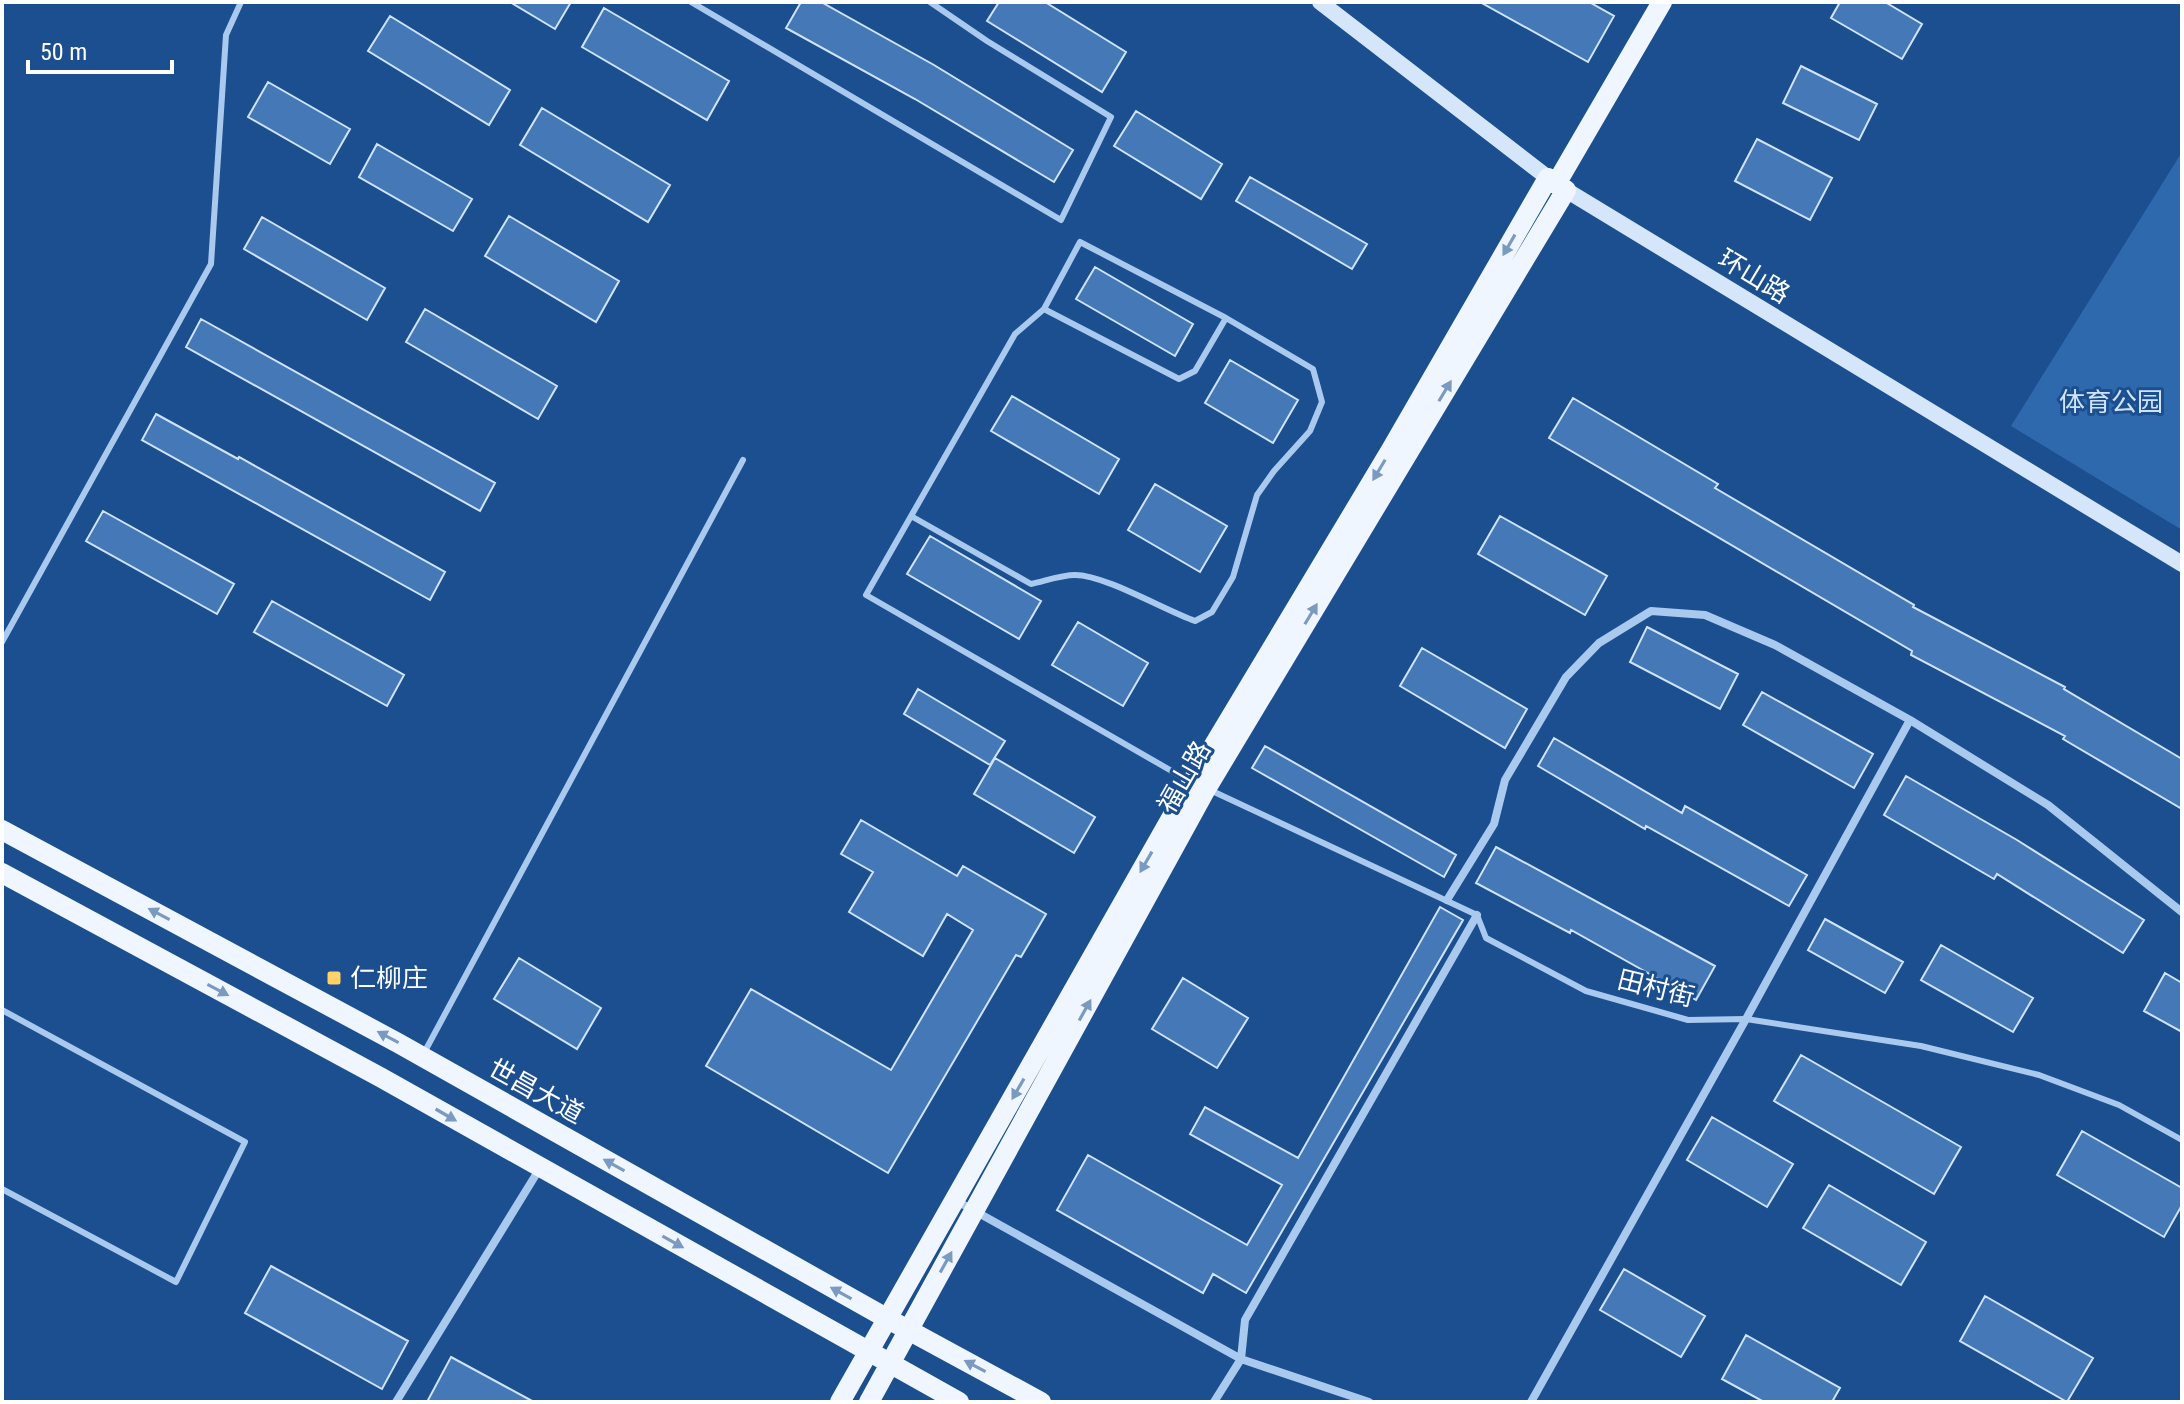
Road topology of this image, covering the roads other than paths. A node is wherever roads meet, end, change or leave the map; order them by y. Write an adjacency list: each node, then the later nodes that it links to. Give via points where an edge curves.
1 (241, 2): 12 (lane, via 226,35 211,264)
2 (691, 2): 3 (lane, via 1061,220 1111,117)
3 (930, 2)
4 (1320, 2): 6 (main road, 环山路)
5 (1662, 2): 6 (main road)
6 (1557, 184): 11 (main road, 环山路); 14 (main road, via 1383,464)
7 (1044, 309): 8 (lane, via 1179,379 1195,371); 8 (lane, via 1080,242); 10 (lane, via 1015,334)
8 (1226, 318): 10 (lane, via 1313,369 1322,402 1310,431 1257,495 1233,577 1212,612 1195,621 1076,575 1031,584)
9 (743, 460): 22 (lane)
10 (911, 516): 14 (lane, 田村街, via 866,595)
11 (2182, 564)
12 (2, 642)
13 (1910, 720): 17 (street, via 1775,645 1705,615 1651,611 1599,643 1566,677 1505,780 1494,824); 18 (street, via 2048,805); 21 (street)
14 (1199, 786): 17 (lane, 田村街); 26 (main road, one-way to 26); 27 (main road, 福山路, one-way to 14)
15 (2, 830): 22 (main road, 世昌大道, one-way to 15)
16 (2, 873): 24 (main road, one-way to 24)
17 (1447, 900): 19 (lane, 田村街)
18 (2182, 912)
19 (1477, 915): 21 (lane, 田村街, via 1486,938 1586,991 1688,1020); 31 (street, via 1245,1320)
20 (2, 1010): 25 (lane, via 245,1142 176,1282)
21 (1746, 1019): 23 (lane, 田村街, via 1921,1046 2039,1075 2119,1105); 40 (street)
22 (422, 1056): 28 (main road, 世昌大道, one-way to 22)
23 (2182, 1140)
24 (540, 1168): 30 (main road, one-way to 30); 33 (street)
25 (2, 1189)
26 (955, 1200): 27 (street); 28 (main road)
27 (975, 1211): 29 (main road, 福山路, one-way to 27); 31 (street)
28 (888, 1319): 29 (main road, 世昌大道); 30 (main road)
29 (909, 1331): 32 (main road, 福山路); 37 (main road, 世昌大道, one-way to 29)
30 (870, 1353): 32 (main road); 34 (main road)
31 (1241, 1359): 38 (street); 39 (street)
32 (890, 1364): 35 (main road, 福山路); 36 (main road)
33 (396, 1402)
34 (840, 1402)
35 (869, 1402)
36 (959, 1402)
37 (1041, 1402)
38 (1214, 1402)
39 (1369, 1402)
40 (1531, 1402)

